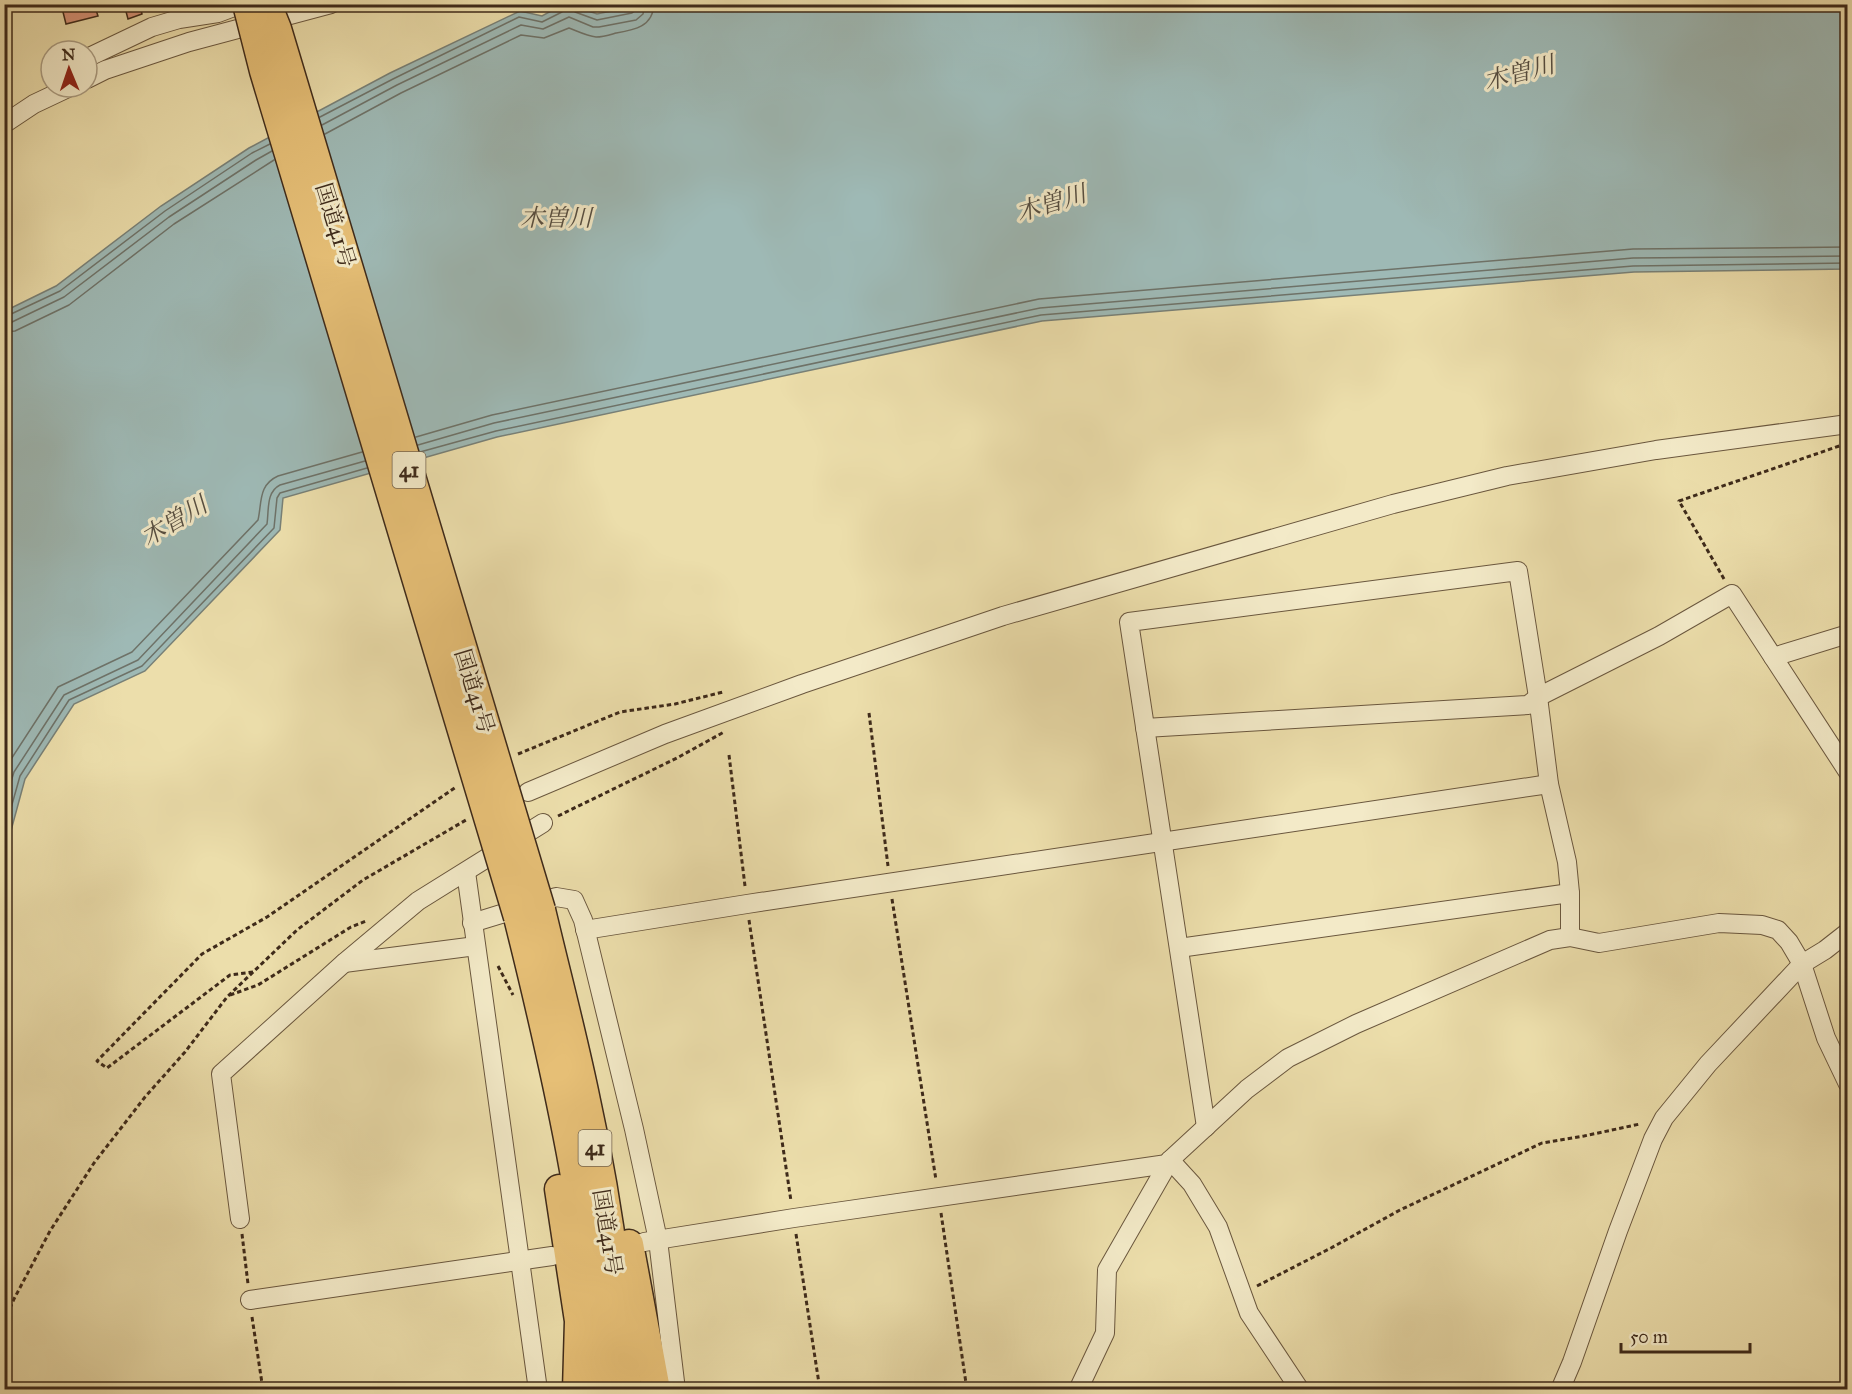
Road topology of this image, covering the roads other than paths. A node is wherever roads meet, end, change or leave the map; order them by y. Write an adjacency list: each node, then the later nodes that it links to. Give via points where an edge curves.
1 (237, 4): 8 (highway, bridge)
2 (242, 4): 5 (street, via 218,13)
3 (247, 4): 8 (highway, 国道41号 / 41, bridge)
4 (331, 4): 9 (street, via 189,42)
5 (178, 12): 7 (street)
6 (272, 13): 26 (highway, 国道41号 / 41, bridge)
7 (99, 52)
8 (264, 71): 26 (highway, 国道41号 / 41, bridge)
9 (99, 73)
10 (39, 95): 12 (street)
11 (45, 99): 12 (street)
12 (34, 104): 13 (street)
13 (4, 124)
14 (1848, 424): 21 (street, via 1656,450 1508,477 1393,504 1003,616 686,726)
15 (1848, 634): 16 (street)
16 (1773, 657): 17 (street, via 1732,594); 19 (street)
17 (1538, 697): 18 (street, via 1528,705); 18 (street, via 1518,571 1129,622); 20 (street)
18 (1145, 728): 23 (street)
19 (1848, 772)
20 (1549, 784): 23 (street); 25 (street)
21 (528, 792)
22 (543, 823): 24 (street)
23 (1162, 842): 28 (street); 32 (street)
24 (466, 872): 27 (street); 33 (street, via 418,901)
25 (1570, 893): 30 (street); 32 (street)
26 (530, 914): 35 (highway, 国道41号 / 41); 37 (highway, 国道41号 / 41)
27 (472, 923): 28 (street, via 556,897 574,900); 31 (street)
28 (585, 930): 41 (street, via 634,1129)
29 (1848, 932): 34 (street)
30 (1570, 937): 34 (street, via 1599,943 1719,923 1762,925 1778,930); 38 (street, via 1550,940 1356,1024 1288,1058)
31 (476, 946): 33 (street); 43 (street)
32 (1179, 948): 38 (street)
33 (344, 963): 40 (street, via 221,1074)
34 (1802, 964): 36 (street, via 1826,1038); 53 (street, via 1708,1064 1664,1118)
35 (534, 981): 46 (highway, via 531,1007 579,1321); 47 (highway, 国道41号 / 41, via 585,1228)
36 (1848, 1084)
37 (587, 1102): 48 (highway, 国道41号 / 41, via 609,1225); 49 (highway, via 609,1149)
38 (1206, 1127): 39 (street)
39 (1168, 1162): 41 (street); 51 (street, via 1107,1270 1105,1332); 52 (street, via 1192,1184 1218,1227 1249,1313)
40 (240, 1220)
41 (651, 1241): 50 (street)
42 (552, 1256): 43 (street)
43 (520, 1261): 44 (street); 45 (street)
44 (250, 1300)
45 (538, 1389)
46 (577, 1389)
47 (603, 1389)
48 (627, 1389)
49 (656, 1389)
50 (676, 1389)
51 (1078, 1389)
52 (1300, 1389)
53 (1560, 1389)

